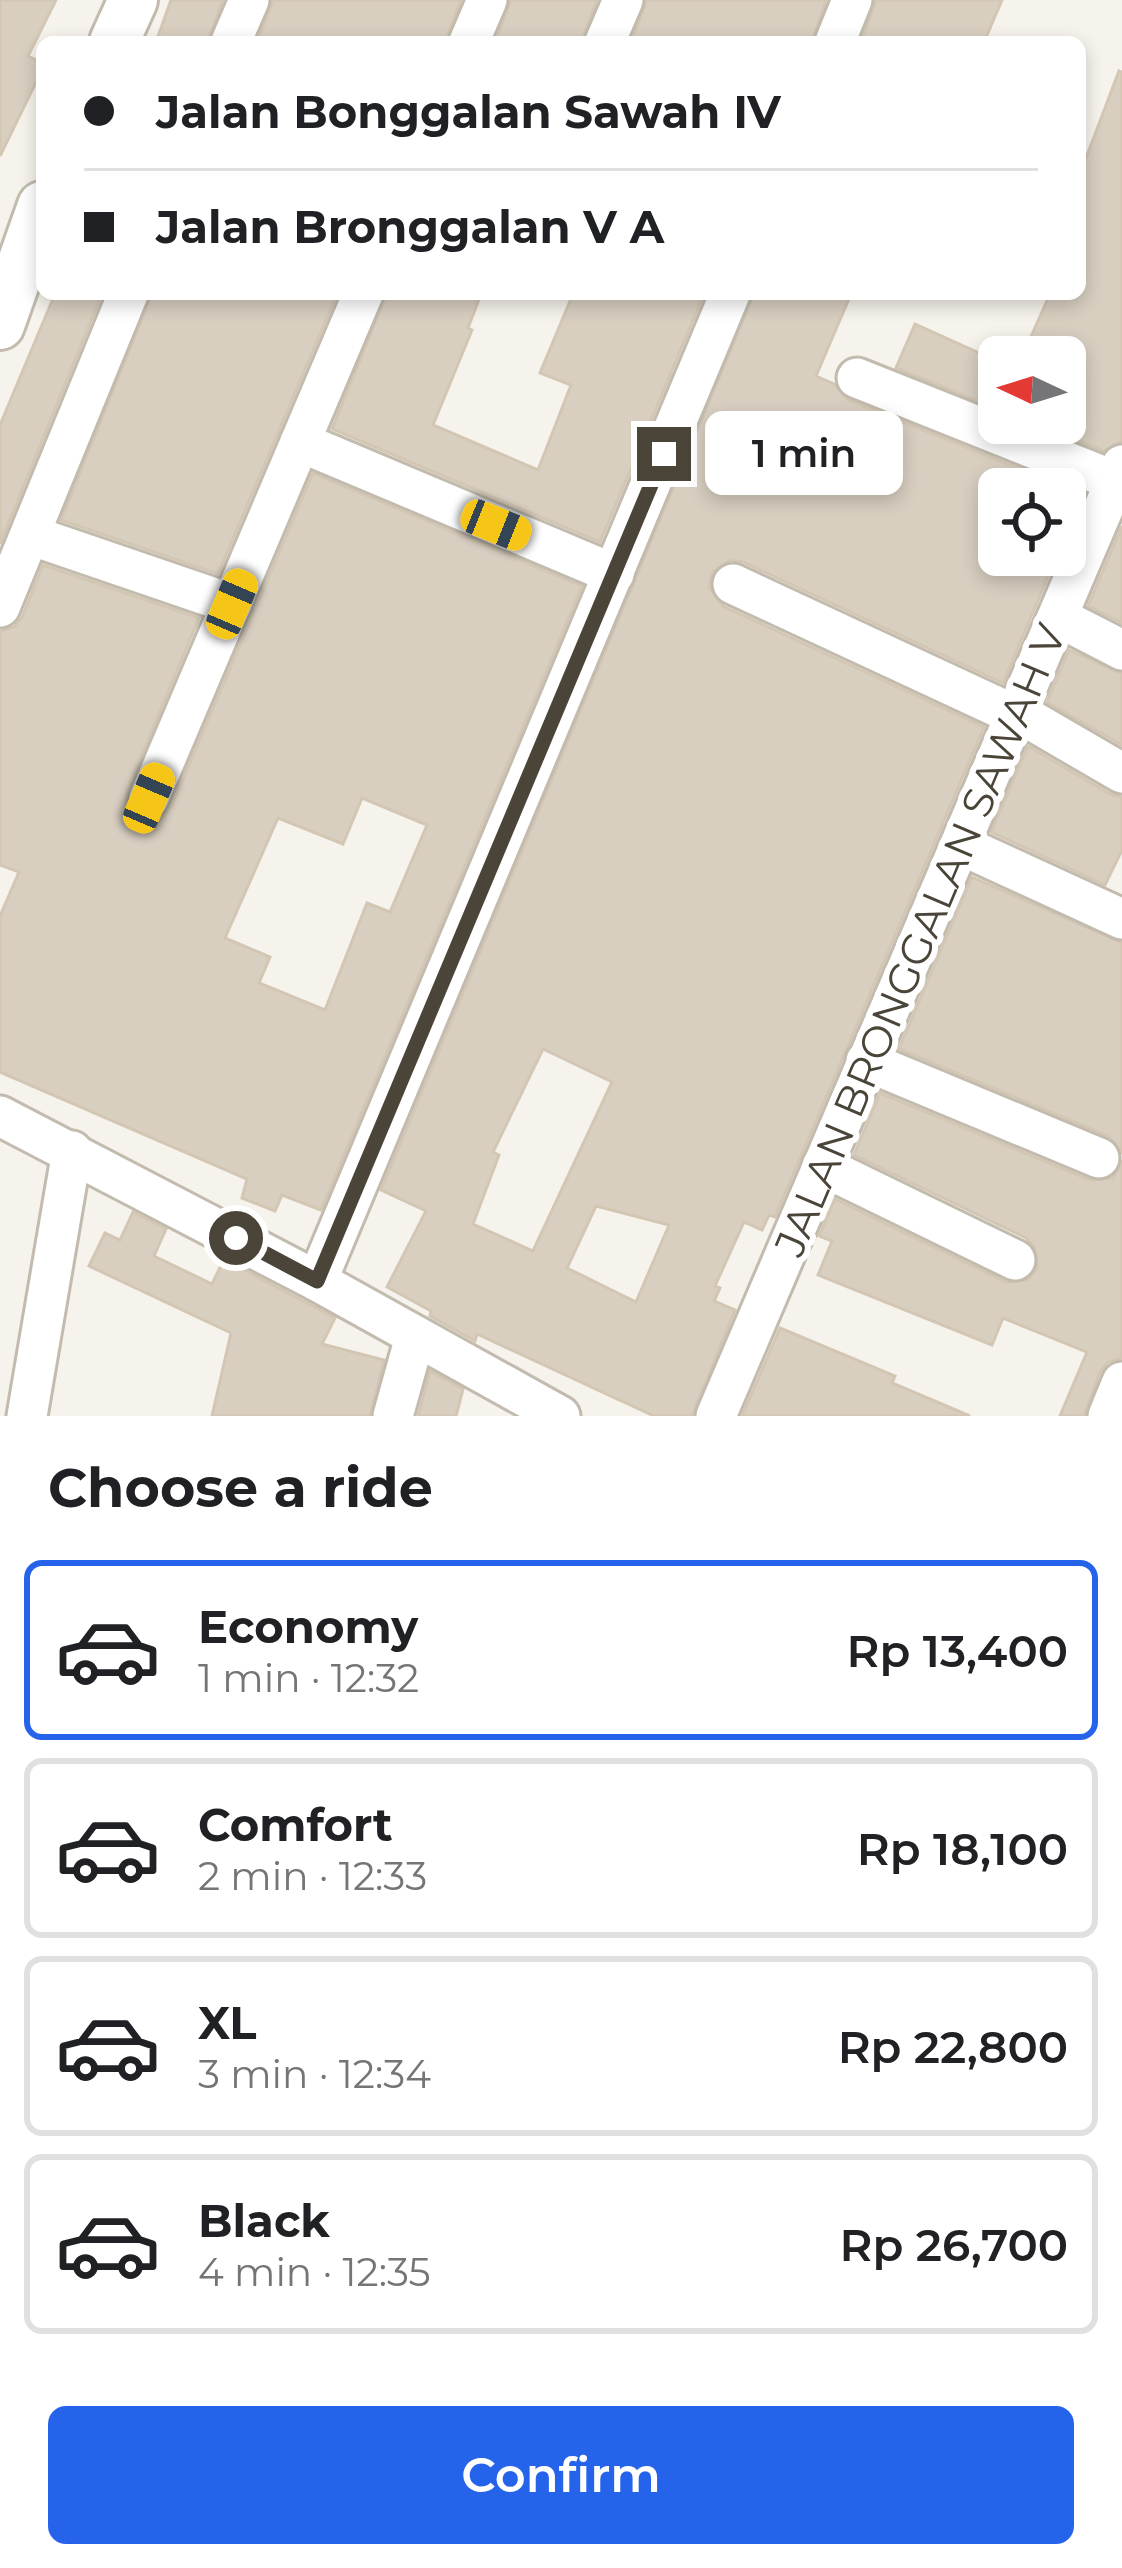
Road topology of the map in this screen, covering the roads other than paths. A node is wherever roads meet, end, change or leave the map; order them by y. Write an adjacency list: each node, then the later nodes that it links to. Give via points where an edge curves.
1 (133, 0): 6 (street)
2 (248, 0): 7 (street)
3 (487, 0): 8 (street)
4 (623, 0): 9 (street)
5 (852, 0): 10 (street)
6 (117, 36)
7 (233, 36)
8 (472, 36)
9 (608, 36)
10 (837, 36)
11 (36, 223): 15 (street)
12 (126, 300): 19 (street)
13 (360, 300): 17 (street)
14 (728, 300): 20 (street)
15 (0, 325)
16 (857, 377): 18 (street)
17 (300, 442): 20 (street); 22 (street)
18 (1119, 473): 24 (street, JALAN BRONGGALAN SAWAH V)
19 (30, 535): 22 (street); 23 (street)
20 (614, 574): 37 (street)
21 (733, 584): 26 (street)
22 (232, 604): 28 (street)
23 (0, 608)
24 (1058, 617): 25 (street); 26 (street, JALAN BRONGGALAN SAWAH V)
25 (1122, 650)
26 (1018, 715): 27 (street); 29 (street, JALAN BRONGGALAN SAWAH V)
27 (1122, 772)
28 (149, 798)
29 (961, 845): 30 (street); 31 (street, JALAN BRONGGALAN SAWAH V)
30 (1122, 919)
31 (866, 1061): 34 (street); 35 (street, JALAN BRONGGALAN SAWAH V)
32 (0, 1115): 33 (street)
33 (72, 1150): 37 (street); 40 (street)
34 (1100, 1158)
35 (822, 1166): 36 (street); 43 (street, JALAN BRONGGALAN SAWAH V)
36 (1015, 1260)
37 (317, 1281): 38 (street)
38 (415, 1337): 41 (street); 42 (street)
39 (1122, 1382): 44 (street)
40 (27, 1416)
41 (393, 1416)
42 (560, 1416)
43 (716, 1416)
44 (1108, 1416)

